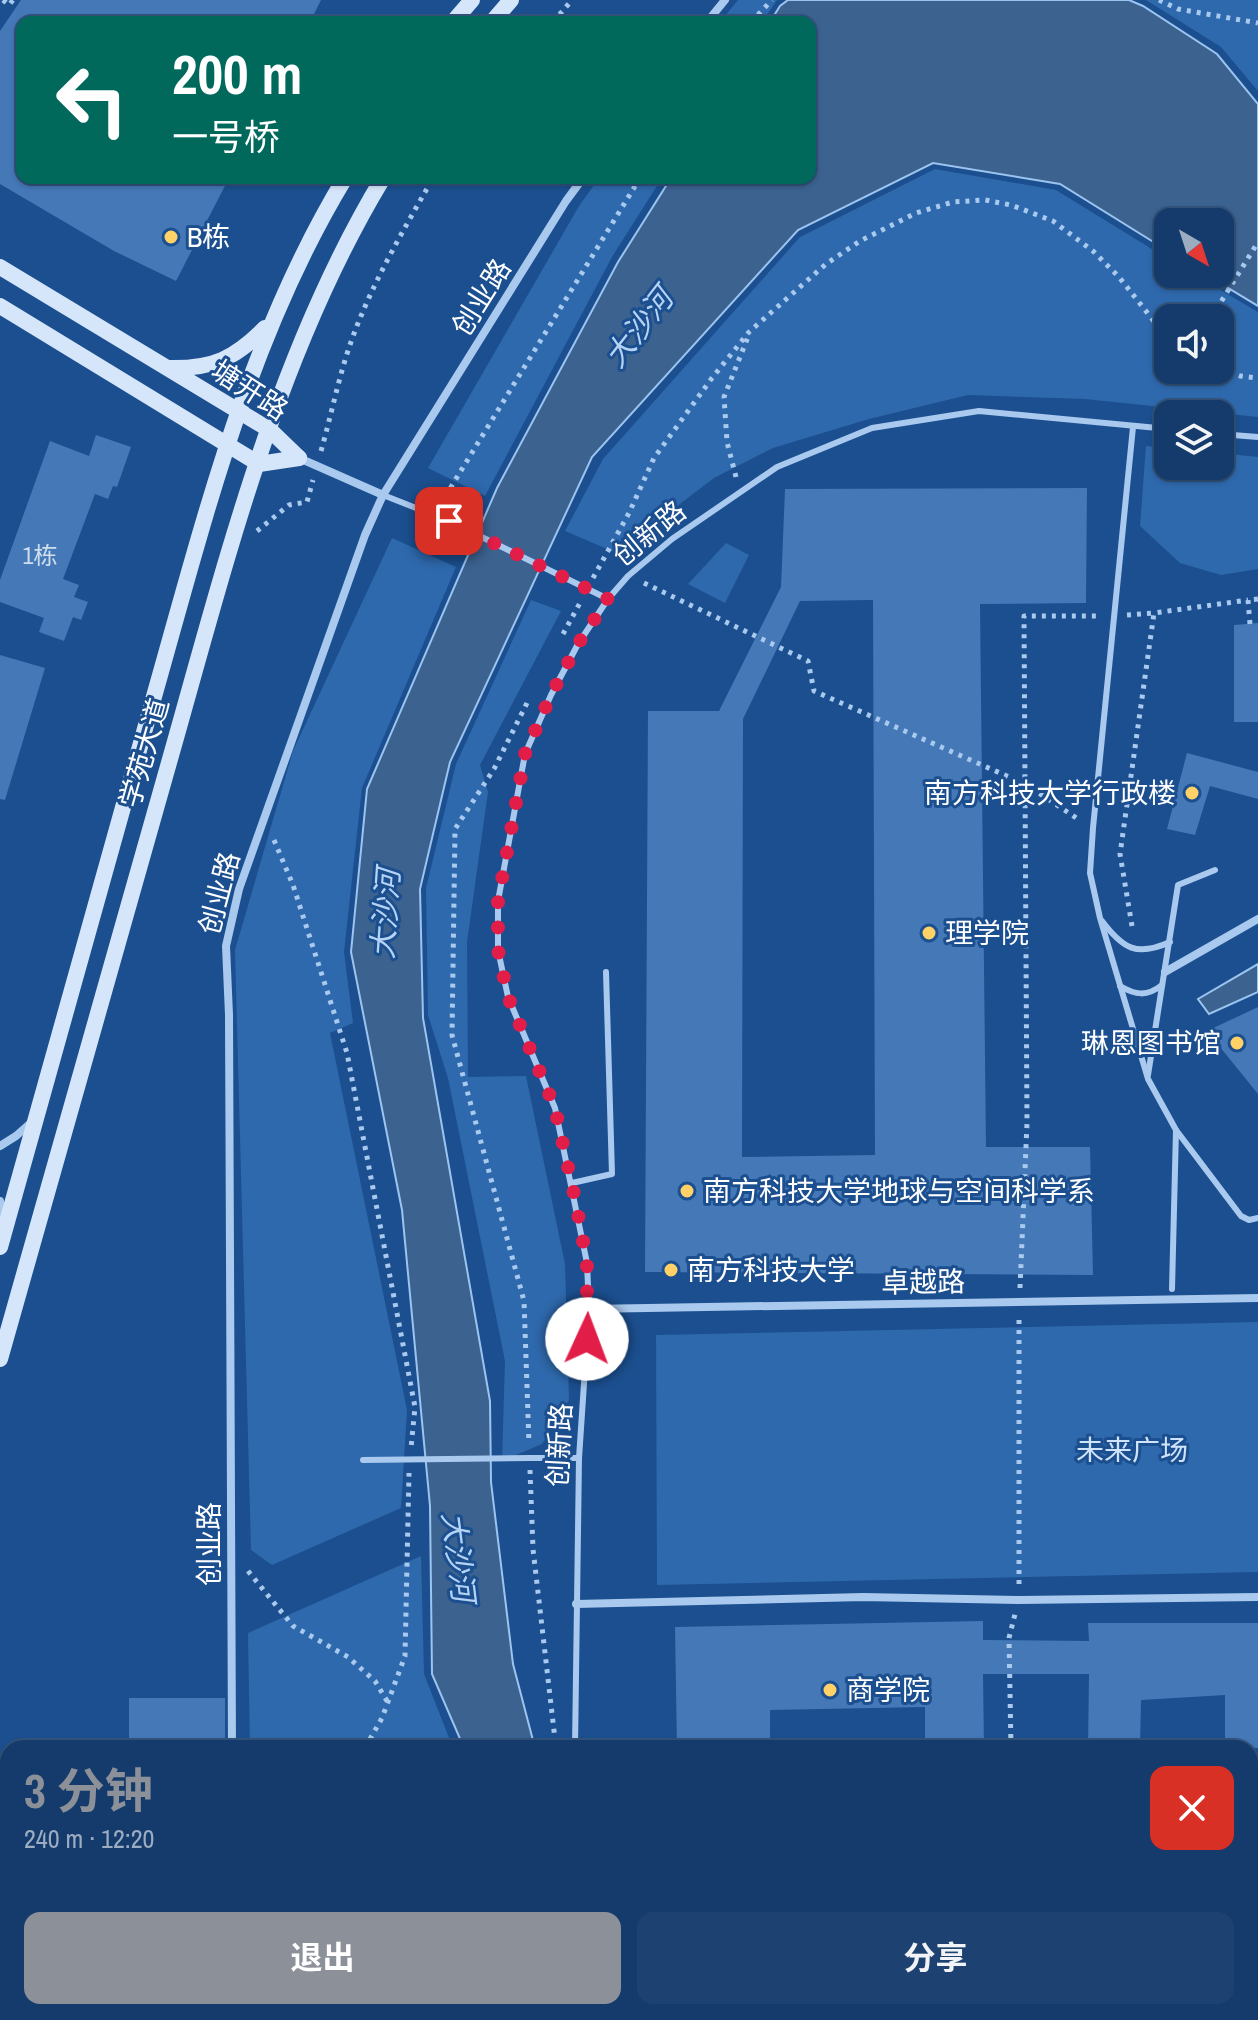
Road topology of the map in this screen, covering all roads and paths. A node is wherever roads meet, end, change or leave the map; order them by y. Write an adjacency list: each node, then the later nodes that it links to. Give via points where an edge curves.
1 (3, 0): 2 (path, via 9,5)
2 (13, 0)
3 (472, 0): 9 (main road)
4 (511, 0): 10 (main road)
5 (572, 0): 11 (path)
6 (725, 0): 12 (street)
7 (772, 0): 13 (path)
8 (1159, 0): 14 (path, via 1178,9)
9 (458, 16)
10 (497, 16)
11 (558, 16)
12 (712, 16)
13 (757, 16)
14 (1258, 23)
15 (342, 184): 25 (main road, 学苑大道)
16 (380, 184): 34 (main road, 学苑大道, via 328,282)
17 (430, 184): 31 (path, via 359,322)
18 (579, 184): 41 (street, 创业路)
19 (636, 184): 42 (path)
20 (1258, 242): 22 (path)
21 (0, 267): 27 (main road, 塘开路)
22 (1220, 304)
23 (0, 306): 37 (main road, 塘开路)
24 (1154, 321): 26 (path, via 1093,251 1053,221 985,200 916,213 860,241)
25 (271, 322): 27 (main road, via 227,359 199,369); 30 (main road, 学苑大道)
26 (749, 332): 40 (path, via 724,397 727,442); 44 (path, via 654,458)
27 (167, 368): 30 (main road, 塘开路)
28 (1234, 374): 29 (path)
29 (1258, 378)
30 (239, 411): 34 (main road, 塘开路); 37 (main road, 学苑大道)
31 (327, 427)
32 (1133, 427): 33 (lane, 创新路); 40 (lane, 创新路, via 979,411 872,428 777,467); 49 (lane)
33 (1154, 428)
34 (270, 430): 38 (main road, 塘开路); 39 (main road, 学苑大道)
35 (1234, 435): 36 (lane)
36 (1258, 437)
37 (229, 445): 39 (main road, 塘开路); 66 (main road, 学苑大道)
38 (299, 458): 39 (main road, 塘开路); 41 (street)
39 (259, 464): 78 (main road, 学苑大道, via 226,561)
40 (740, 490): 43 (lane, 创新路)
41 (383, 495): 42 (lane); 54 (street, 创业路)
42 (434, 514): 44 (lane)
43 (628, 576): 45 (lane, 创新路); 53 (path, via 808,661 814,691)
44 (588, 587): 45 (lane); 51 (path)
45 (608, 599): 69 (lane, 创新路, via 557,682 525,754 498,901 498,950 508,997 555,1108)
46 (1258, 599): 47 (path)
47 (1248, 600): 48 (path); 50 (path)
48 (1154, 613): 49 (path); 59 (path, via 1120,854)
49 (1114, 616): 53 (path, via 1024,616); 55 (lane)
50 (1250, 624)
51 (558, 643)
52 (529, 699): 79 (path, via 494,769 455,829 452,1035 524,1301)
53 (1025, 784): 55 (path); 76 (path, via 1027,1123)
54 (264, 816): 82 (street, 创业路, via 226,946); 86 (path, via 293,885 347,1053 415,1407 405,1656)
55 (1093, 828): 57 (lane, via 1090,873)
56 (1215, 870): 60 (lane, via 1178,885)
57 (1100, 918): 60 (lane, via 1116,939 1133,949); 64 (lane)
58 (1258, 919): 62 (street)
59 (1132, 926)
60 (1170, 942): 62 (lane)
61 (606, 972): 69 (lane, via 612,1174)
62 (1165, 972): 63 (lane)
63 (1162, 985): 64 (lane, via 1138,995); 65 (lane)
64 (1120, 986): 65 (lane)
65 (1148, 1079): 67 (lane)
66 (36, 1117): 68 (street); 72 (main road, 学苑大道)
67 (1176, 1130): 71 (lane, via 1241,1216); 74 (lane)
68 (0, 1146)
69 (572, 1183): 77 (lane, 创新路, via 587,1263)
70 (0, 1201): 72 (street)
71 (1258, 1218)
72 (5, 1227): 73 (main road, 学苑大道)
73 (0, 1247)
74 (1172, 1289)
75 (1258, 1298): 76 (street, 卓越路)
76 (1019, 1303): 77 (street, 卓越路); 84 (path)
77 (589, 1309): 80 (lane, 创新路)
78 (0, 1359)
79 (530, 1458): 80 (lane); 81 (lane, bridge); 89 (path, via 533,1549)
80 (579, 1458): 85 (lane, 创新路)
81 (363, 1460)
82 (231, 1551): 86 (path, via 293,1626 348,1657 375,1681); 87 (street, 创业路)
83 (1258, 1597): 84 (street)
84 (1019, 1600): 85 (street, via 863,1597); 91 (path, via 1009,1638)
85 (576, 1604): 90 (lane, 创新路)
86 (388, 1702): 88 (path)
87 (232, 1740)
88 (369, 1740)
89 (555, 1740)
90 (575, 1740)
91 (1011, 1740)

